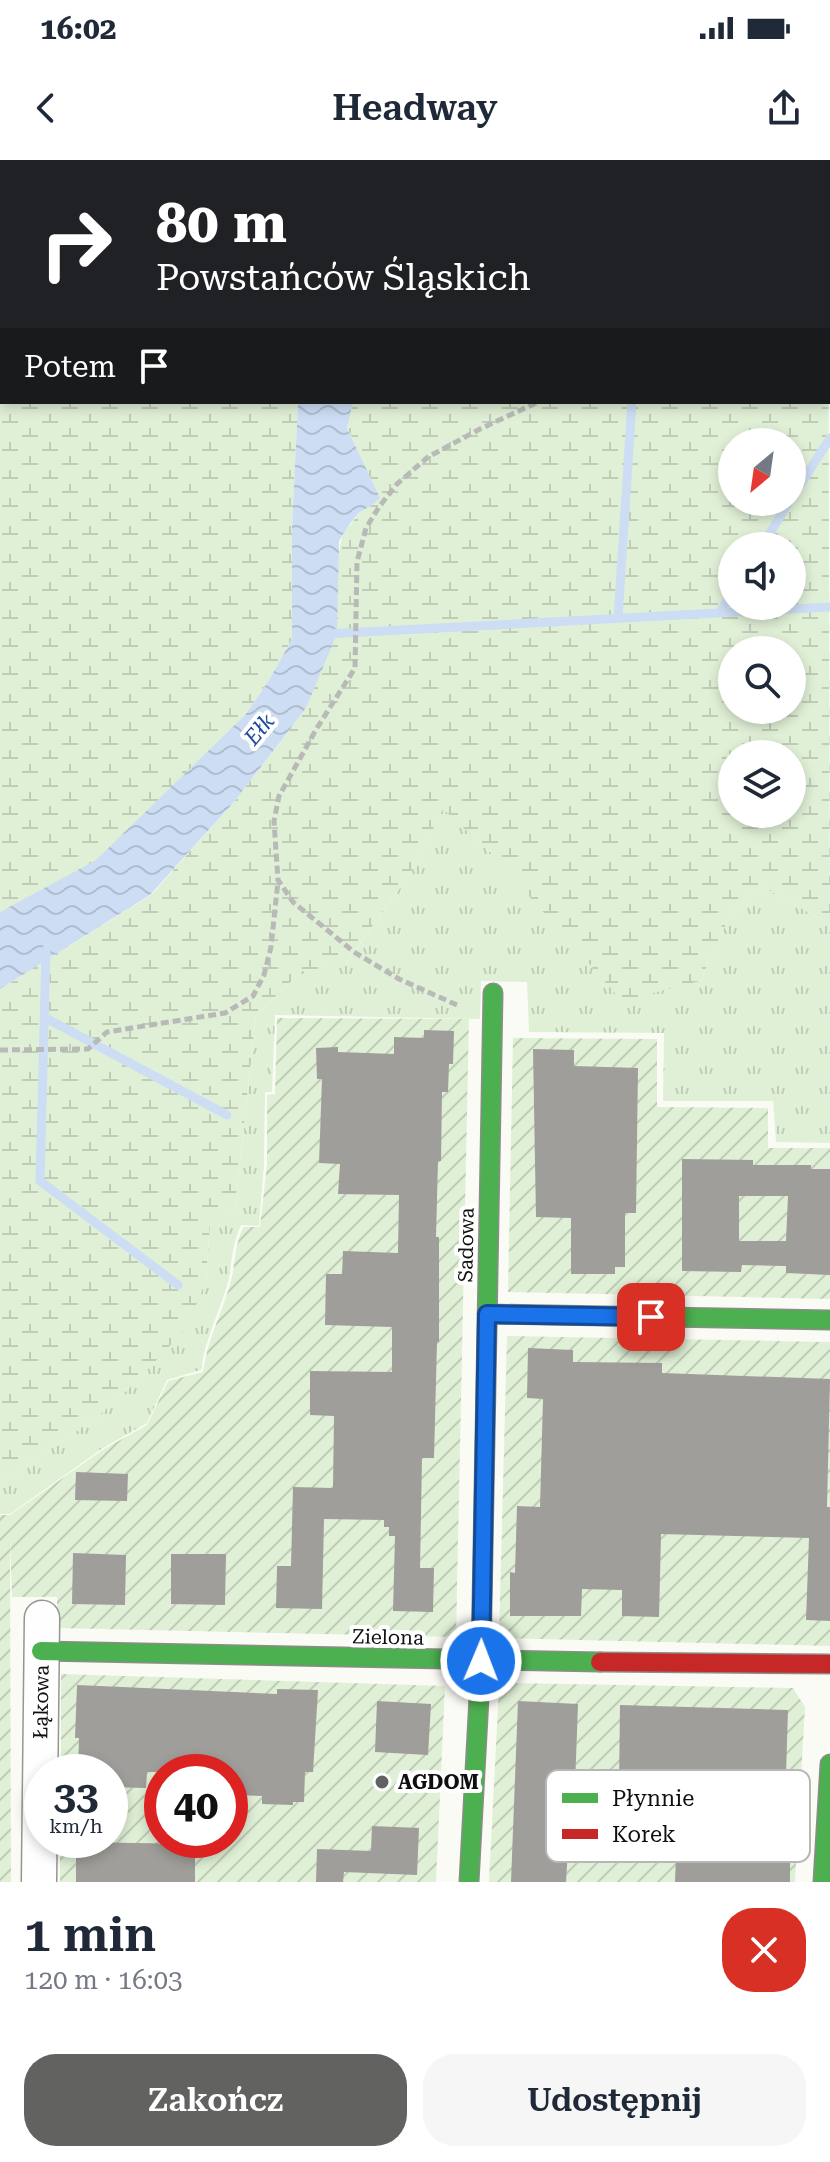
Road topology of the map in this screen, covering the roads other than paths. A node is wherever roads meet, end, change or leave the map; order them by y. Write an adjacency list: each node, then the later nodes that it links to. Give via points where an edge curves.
1 (493, 993): 2 (street, Sadowa)
2 (487, 1314): 3 (street); 5 (street, Sadowa)
3 (830, 1320)
4 (42, 1635): 5 (street, Zielona); 8 (street, Łąkowa)
5 (481, 1661): 6 (street, Zielona); 9 (street, Sadowa)
6 (830, 1664)
7 (830, 1764): 10 (street)
8 (39, 1882)
9 (469, 1882)
10 (823, 1882)

